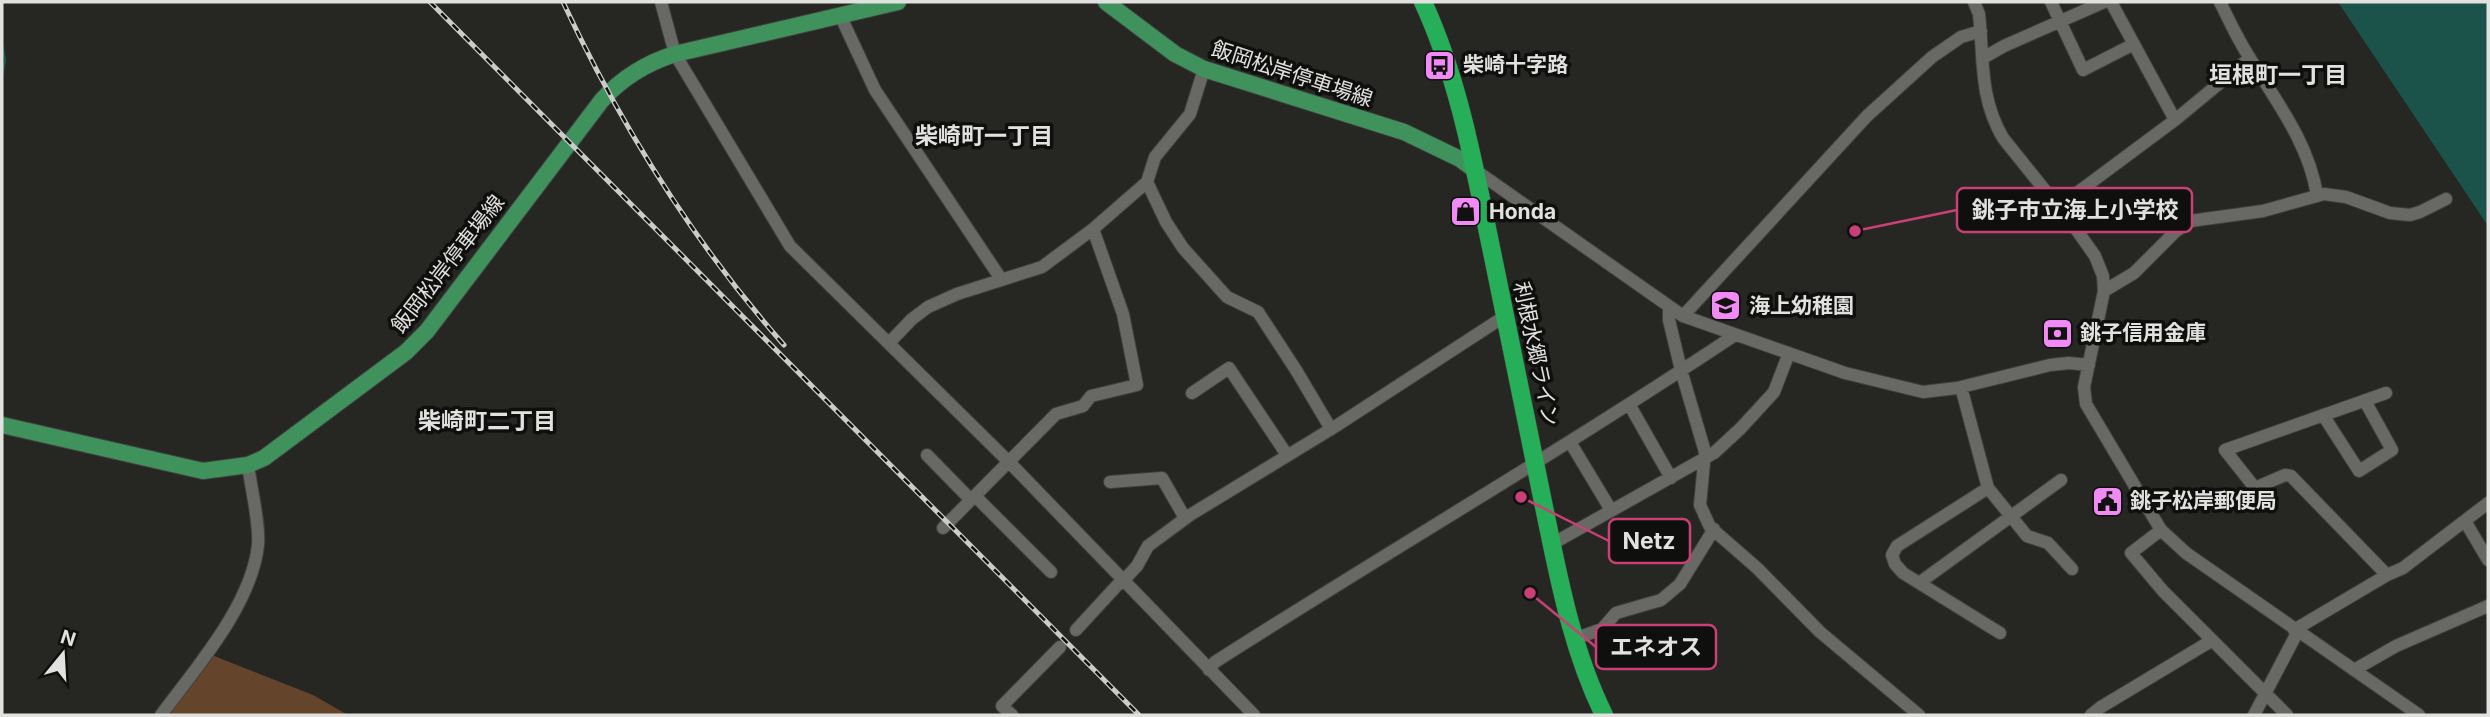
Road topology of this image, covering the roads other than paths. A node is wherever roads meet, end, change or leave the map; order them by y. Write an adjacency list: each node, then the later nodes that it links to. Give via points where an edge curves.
1 (661, 2): 14 (street)
2 (896, 2): 10 (main road, 飯岡松岸停車場線)
3 (1106, 2): 17 (main road, 飯岡松岸停車場線, via 1175,54)
4 (1423, 2): 19 (highway, 利根水郷ライン, via 1448,66)
5 (1974, 2): 12 (street)
6 (2051, 2): 11 (street)
7 (2104, 2): 11 (street)
8 (2111, 2): 13 (street)
9 (2220, 2): 16 (street)
10 (840, 15): 14 (main road, 飯岡松岸停車場線); 25 (street, via 875,90)
11 (2060, 21): 13 (street, via 2083,70); 15 (street)
12 (1981, 32): 15 (street); 29 (street, via 1961,37 1932,57 1867,116)
13 (2134, 44): 18 (street)
14 (675, 54): 31 (street, via 790,246); 49 (main road, 飯岡松岸停車場線, via 632,72 602,100 417,341 264,458)
15 (1983, 58): 23 (street, via 1987,103 1994,122)
16 (2250, 58): 18 (street); 21 (street, via 2297,135)
17 (1204, 69): 19 (main road, 飯岡松岸停車場線, via 1404,132); 20 (street, via 1190,114 1155,157)
18 (2175, 120): 23 (street)
19 (1475, 170): 27 (street); 28 (highway, 利根水郷ライン)
20 (1147, 182): 24 (street); 42 (street, via 1182,248 1227,297 1258,312)
21 (2317, 195): 22 (street, via 2346,197 2410,215); 26 (street, via 2263,211 2190,222 2134,274)
22 (2446, 199)
23 (2058, 207): 26 (street, via 2095,256)
24 (1093, 229): 25 (street, via 1042,267); 47 (street, via 1123,314 1137,385 1091,396 1083,406 1056,414)
25 (1001, 279): 31 (street, via 928,307)
26 (2104, 290): 33 (street)
27 (1669, 308): 29 (street); 34 (street)
28 (1505, 316): 42 (street); 48 (highway, 利根水郷ライン)
29 (1683, 316): 30 (street)
30 (1735, 335): 32 (street); 34 (street)
31 (889, 342): 47 (street)
32 (1789, 354): 35 (street, via 1923,393); 46 (street, via 1774,392)
33 (2089, 365): 35 (street, via 2050,365); 62 (street, via 2086,404)
34 (1681, 370): 39 (street); 46 (street)
35 (1961, 387): 53 (street)
36 (1192, 393): 45 (street, via 1229,368)
37 (2386, 393): 38 (street)
38 (2365, 401): 40 (street); 40 (street, via 2392,450 2359,471)
39 (1629, 404): 43 (street); 50 (street)
40 (2323, 415): 67 (street, via 2225,450 2255,488 2291,476)
41 (2, 425): 49 (main road, 飯岡松岸停車場線, via 190,469 217,471)
42 (1331, 429): 45 (street)
43 (1570, 442): 48 (street); 56 (street)
44 (927, 455): 54 (street)
45 (1287, 455): 58 (street)
46 (1705, 459): 50 (street); 61 (street, via 1700,505)
47 (1009, 462): 54 (street); 68 (street)
48 (1535, 464): 63 (highway, 利根水郷ライン); 77 (street, via 1356,572)
49 (248, 465): 80 (street, via 258,543 253,570 211,649)
50 (1671, 478): 56 (street)
51 (2061, 480): 57 (street)
52 (1110, 482): 58 (street, via 1162,478)
53 (1988, 488): 57 (street); 69 (street, via 1894,550 1895,564)
54 (973, 498): 60 (street); 66 (street)
55 (2488, 503): 59 (street)
56 (1611, 510): 63 (street)
57 (2011, 517): 65 (street, via 2027,536 2048,543); 69 (street)
58 (1185, 518): 68 (street, via 1148,546)
59 (2465, 522): 64 (street); 67 (street)
60 (943, 528)
61 (1714, 529): 74 (street, via 1681,583 1661,600 1616,613 1602,629); 84 (street, via 1820,632)
62 (2161, 530): 72 (street); 75 (street, via 2131,552)
63 (1552, 544): 74 (highway, 利根水郷ライン)
64 (2488, 560)
65 (2073, 569)
66 (1051, 572)
67 (2387, 575): 72 (street)
68 (1123, 579): 71 (street); 77 (street)
69 (1919, 583): 73 (street)
70 (2488, 606): 78 (street, via 2396,646)
71 (1076, 629)
72 (2296, 631): 78 (street); 79 (street)
73 (2000, 633)
74 (1574, 639): 83 (highway, 利根水郷ライン)
75 (2211, 641): 79 (street); 85 (street)
76 (1060, 648): 81 (street, via 1002,706)
77 (1209, 670): 82 (street)
78 (2354, 670): 88 (street)
79 (2266, 697): 86 (street); 87 (street)
80 (161, 715)
81 (1012, 715)
82 (1254, 715)
83 (1604, 715)
84 (1919, 715)
85 (2091, 715)
86 (2254, 715)
87 (2287, 715)
88 (2419, 715)

